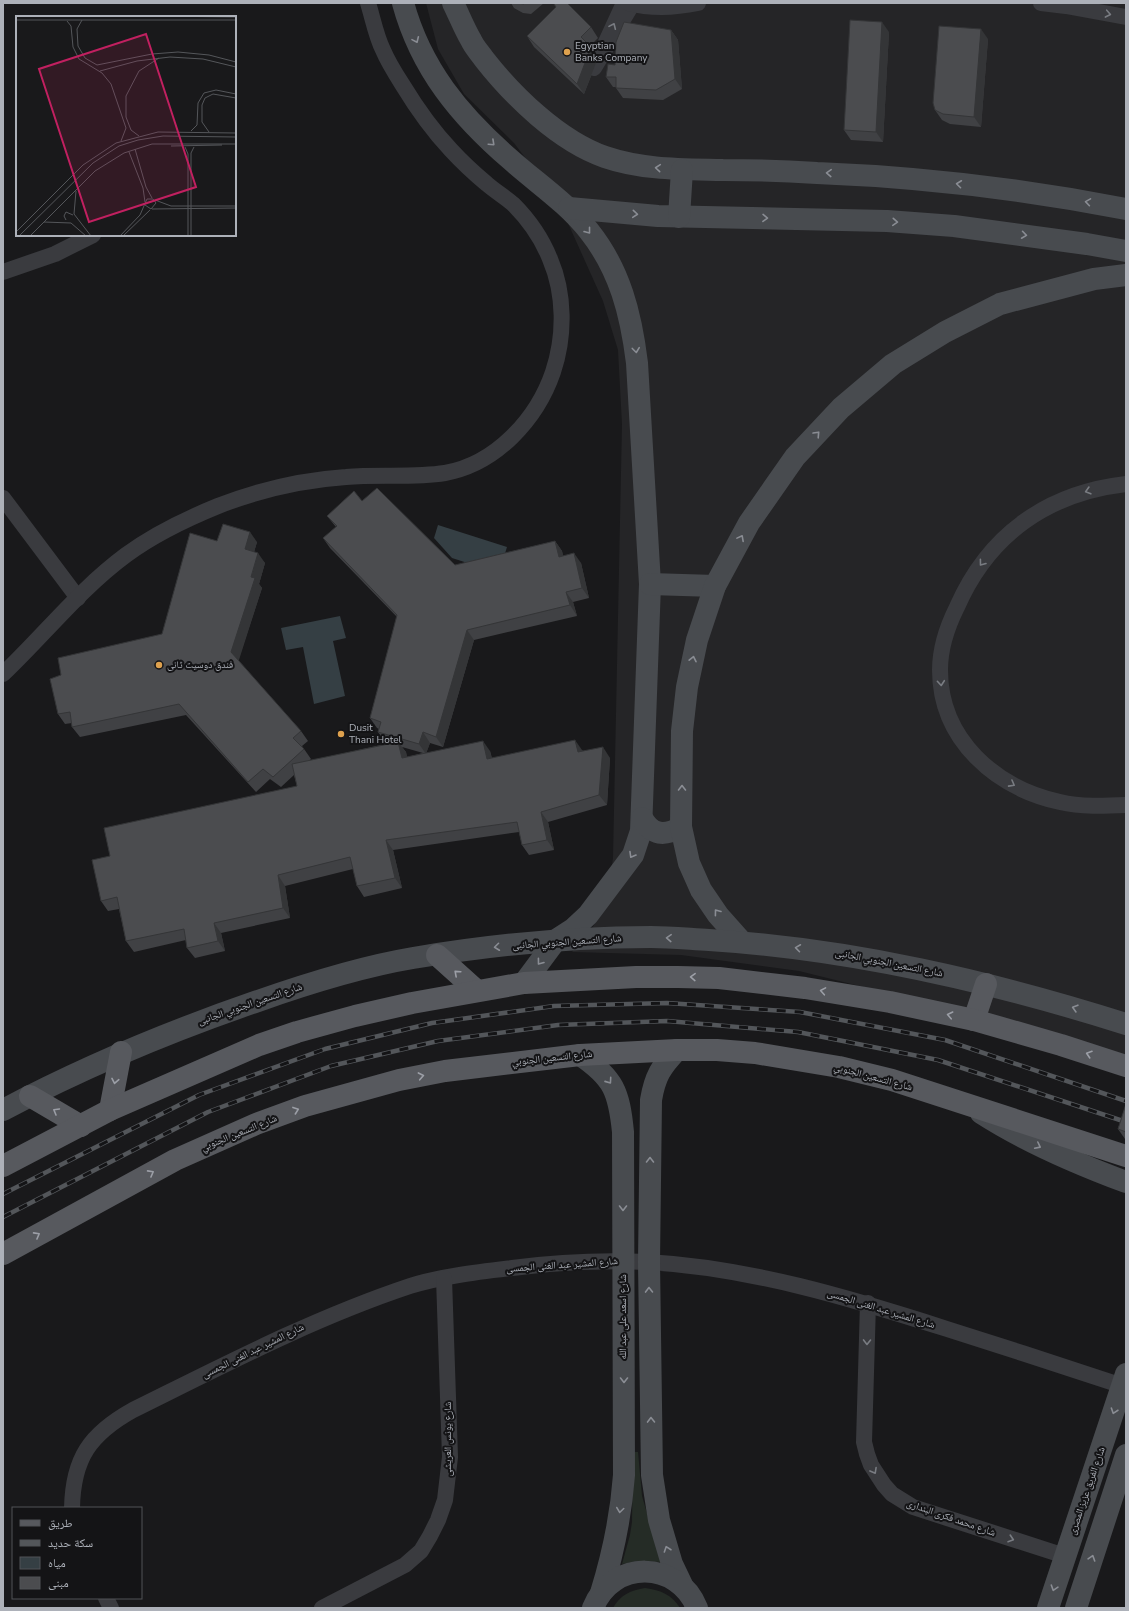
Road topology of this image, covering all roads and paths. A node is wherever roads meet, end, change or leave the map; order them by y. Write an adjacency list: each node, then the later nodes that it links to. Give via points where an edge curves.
1 (368, 3): 22 (street, via 382,50 420,114 451,151 513,204 534,230 550,259 560,291 562,324 558,357 547,388 526,422 507,441 480,461 448,472 416,476 315,480 249,495 155,536 126,555)
2 (403, 3): 11 (street, one-way to 11, via 409,24 426,62 448,97 476,128)
3 (453, 3): 10 (street, one-way to 3, via 642,167 604,157 568,138 536,115 499,79 471,42)
4 (624, 3): 6 (street, one-way to 4, via 594,68)
5 (628, 3): 7 (street, via 655,8)
6 (633, 3)
7 (698, 3)
8 (1041, 3): 9 (street, one-way to 9)
9 (1126, 17)
10 (682, 170): 12 (street, one-way to 10, via 944,182 770,170); 13 (street)
11 (569, 208): 13 (street, one-way to 13); 20 (street, one-way to 20, via 590,232 609,261 624,294 633,328)
12 (1126, 209)
13 (679, 217): 15 (street, one-way to 15, via 872,221 954,226)
14 (91, 236): 16 (street, via 55,254)
15 (1126, 251)
16 (3, 272)
17 (1126, 275): 21 (street, one-way to 17, via 749,523 795,457 841,408 893,364 945,332 1000,304 1094,279)
18 (1126, 484): 24 (street, one-way to 24, via 1089,490 1053,503 1003,539 982,562 962,595 944,641 940,671 944,701 955,730 972,755 994,773 1029,793 1061,802 1078,805)
19 (3, 498): 22 (street)
20 (650, 584): 21 (street); 25 (street)
21 (715, 586): 26 (street, one-way to 21, via 682,731 687,687 697,640)
22 (78, 598): 23 (street)
23 (3, 674)
24 (1126, 805)
25 (642, 818): 26 (street, via 655,832 664,833); 27 (street, one-way to 27, via 641,831 633,855 588,915)
26 (682, 827): 28 (street, one-way to 26, via 718,915 701,890 689,863)
27 (556, 940): 28 (street, شارع التسعين الجنوبي الجانبى, one-way to 27, via 652,937); 29 (street, شارع التسعين الجنوبي الجانبى, one-way to 29); 30 (street, one-way to 30)
28 (742, 942): 31 (street, شارع التسعين الجنوبي الجانبى, one-way to 28, via 834,952)
29 (437, 955): 32 (main road, one-way to 29); 36 (street, شارع التسعين الجنوبي الجانبى, via 358,970 280,993)
30 (524, 983): 32 (main road); 33 (main road, one-way to 30, via 890,1002 719,978 636,977)
31 (986, 984): 33 (main road); 34 (street, شارع التسعين الجنوبي الجانبى, one-way to 31)
32 (477, 991): 42 (main road, via 390,1008 297,1032 238,1054)
33 (974, 1020): 38 (main road, one-way to 33)
34 (1126, 1024)
35 (677, 1050): 37 (main road, شارع التسعين الجنوبي); 40 (main road, شارع التسعين الجنوبي, via 755,1053 839,1067 892,1080); 49 (street, one-way to 35, via 651,1100 662,1067)
36 (121, 1052): 39 (street, شارع التسعين الجنوبي الجانبى); 42 (main road, one-way to 42)
37 (580, 1055): 47 (main road, شارع التسعين الجنوبي, one-way to 37, via 175,1160 249,1127 305,1106 399,1080); 48 (street, شارع اسعد على عبد الله, one-way to 48, via 603,1072 611,1083 621,1112)
38 (1126, 1066)
39 (30, 1096): 41 (street, شارع التسعين الجنوبي الجانبى); 43 (main road, one-way to 39)
40 (968, 1105): 44 (main road, شارع التسعين الجنوبي); 46 (street, one-way to 46, via 1044,1149)
41 (3, 1110)
42 (110, 1110): 43 (main road)
43 (82, 1126): 45 (main road)
44 (1126, 1156)
45 (3, 1166)
46 (1126, 1182)
47 (3, 1254)
48 (623, 1261): 49 (street, شارع المشير عبد الغنى الجمسى); 50 (street, شارع المشير عبد الغنى الجمسى, via 531,1265); 58 (street, شارع اسعد على عبد الله, one-way to 58, via 624,1475 616,1535)
49 (649, 1262): 51 (street, شارع المشير عبد الغنى الجمسى, via 757,1276); 56 (street, one-way to 49, via 672,1564 661,1528 652,1475)
50 (444, 1278): 54 (street, شارع المشير عبد الغنى الجمسى, via 411,1286 295,1330 116,1420 100,1433 86,1450 76,1469); 60 (street, شارع يونس العريشى, via 450,1457 445,1500 438,1520 421,1550 405,1565)
51 (868, 1303): 52 (street, شارع المشير عبد الغنى الجمسى); 55 (street, شارع محمد فكرى البندارى, one-way to 55, via 864,1442 871,1465 884,1486 913,1507)
52 (1125, 1382): 55 (street, شارع الفريق عزيز المصرى, one-way to 55)
53 (1126, 1455): 63 (street, one-way to 53)
54 (72, 1507)
55 (1065, 1556): 62 (street, شارع الفريق عزيز المصرى, one-way to 62)
56 (682, 1585): 58 (street, via 666,1575 648,1571 630,1573 614,1581); 61 (street)
57 (106, 1599): 59 (street)
58 (597, 1601)
59 (111, 1608)
60 (322, 1608)
61 (697, 1608)
62 (1048, 1608)
63 (1076, 1608)

